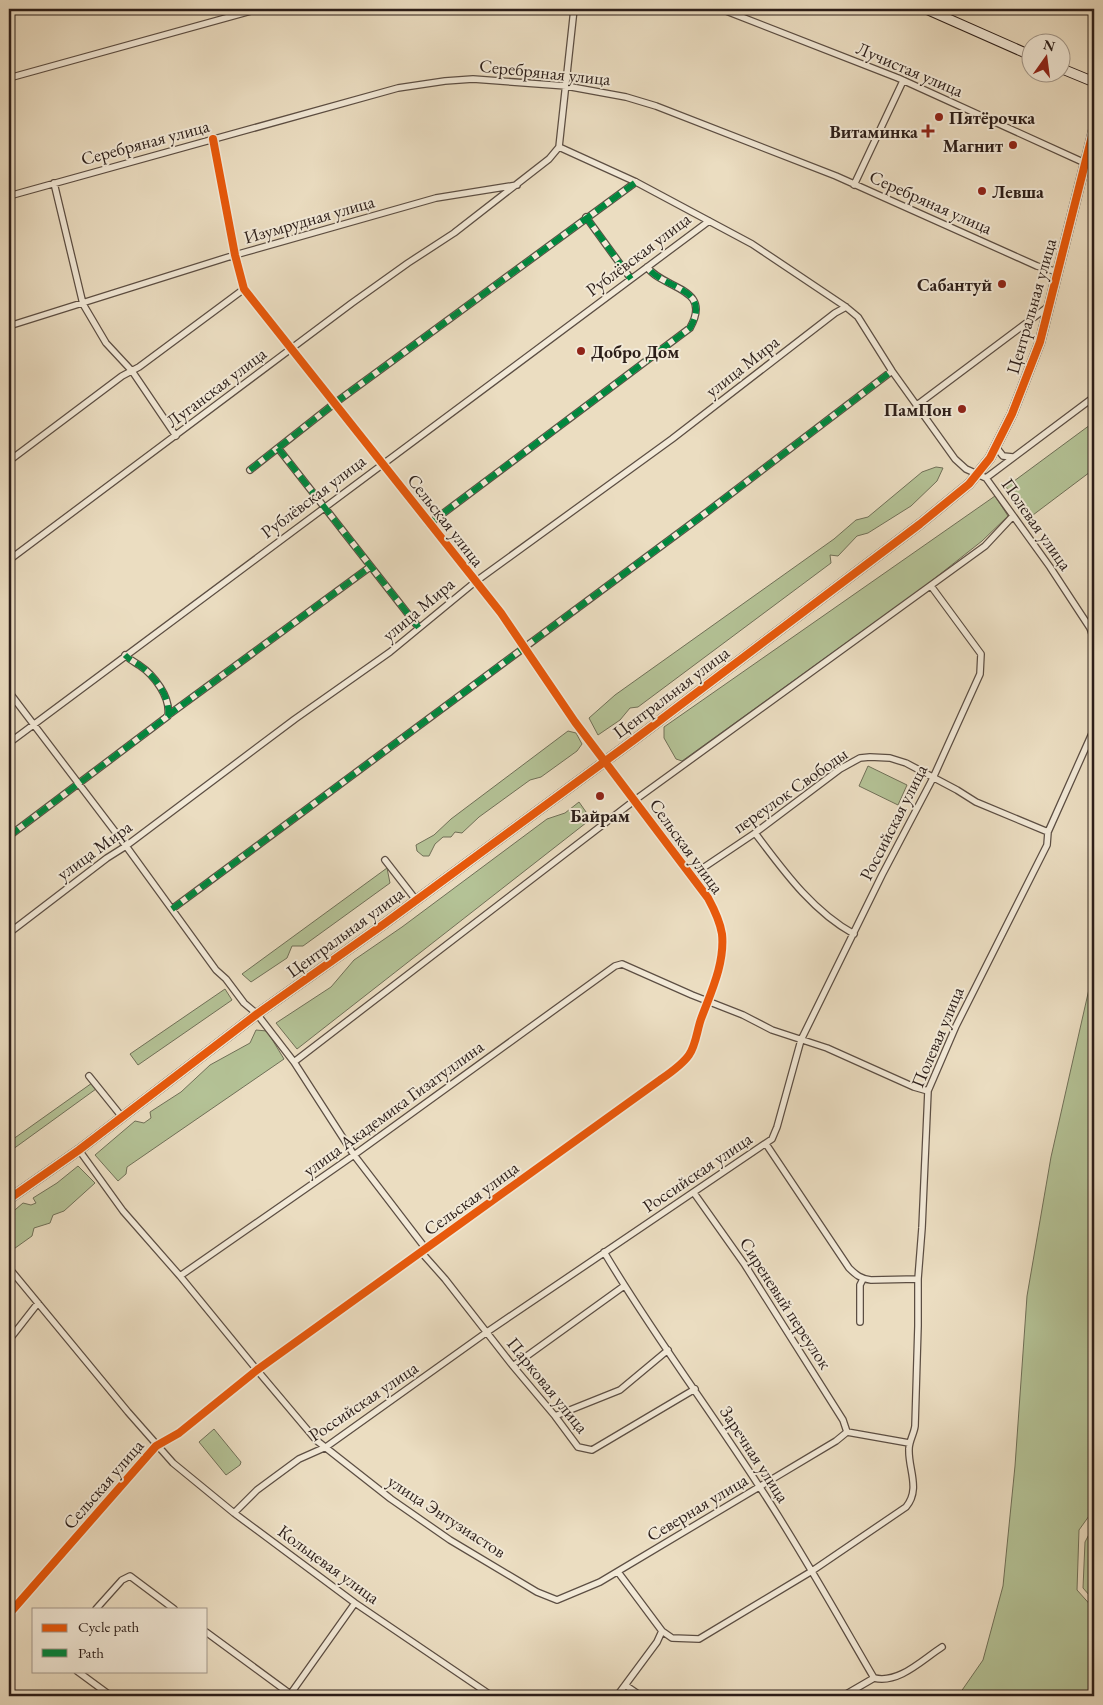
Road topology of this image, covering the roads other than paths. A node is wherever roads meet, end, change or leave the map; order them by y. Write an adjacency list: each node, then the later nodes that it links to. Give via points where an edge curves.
1 (258, 9): 7 (street)
2 (574, 9): 10 (street)
3 (721, 9): 8 (street, Лучистая улица)
4 (926, 9): 5 (street)
5 (1020, 51)
6 (1070, 72): 9 (street)
7 (9, 78)
8 (903, 81): 14 (street, Лучистая улица); 18 (street)
9 (1094, 82)
10 (566, 86): 12 (street, Серебряная улица, via 473,79 398,88); 13 (street); 18 (street, Серебряная улица, via 656,106)
11 (1094, 128): 14 (street, Центральная улица)
12 (213, 139): 16 (street, Серебряная улица); 22 (street, Сельская улица)
13 (559, 147): 15 (street); 17 (street, Луганская улица)
14 (1085, 163): 24 (street, Центральная улица)
15 (636, 182): 20 (street); 21 (street)
16 (54, 183): 19 (street, Серебряная улица); 27 (street)
17 (518, 185): 22 (street, Изумрудная улица, via 436,198); 31 (street, Луганская улица)
18 (854, 185): 24 (street, Серебряная улица, via 1036,266)
19 (9, 196)
20 (586, 217): 25 (street); 35 (street)
21 (709, 221): 23 (street, Рублёвская улица); 29 (street, via 752,244)
22 (236, 256): 26 (street, Сельская улица); 27 (street, Изумрудная улица)
23 (647, 267): 25 (street, Рублёвская улица); 47 (street, via 651,273 694,300 695,315 690,328)
24 (1058, 272): 28 (street, Центральная улица)
25 (631, 279): 42 (street, Рублёвская улица)
26 (244, 289): 31 (street, Сельская улица); 32 (street)
27 (83, 304): 30 (street, Изумрудная улица); 32 (street, via 106,343)
28 (1049, 306): 36 (street); 38 (street, Центральная улица, via 1030,371)
29 (846, 307): 33 (street, via 858,317); 50 (street, улица Мира)
30 (9, 326)
31 (290, 350): 35 (street, Сельская улица); 37 (street, Луганская улица)
32 (132, 371): 37 (street); 41 (street)
33 (892, 371): 36 (street); 54 (street)
34 (1094, 397): 40 (street)
35 (335, 403): 39 (street); 42 (street, Сельская улица)
36 (917, 405): 44 (street, via 955,459 966,469)
37 (176, 436): 48 (street, Луганская улица)
38 (996, 447): 40 (street, via 1003,456); 44 (street, Центральная улица)
39 (278, 448): 43 (street); 45 (street)
40 (1013, 457): 44 (street)
41 (9, 462)
42 (382, 463): 45 (street, Рублёвская улица); 47 (street, Сельская улица)
43 (250, 470)
44 (982, 476): 46 (street, Полевая улица); 61 (street, Центральная улица)
45 (323, 507): 49 (street); 55 (street, Рублёвская улица)
46 (1013, 516): 51 (street, via 985,546); 53 (street, Полевая улица, via 1050,566 1090,628)
47 (430, 524): 50 (street, Сельская улица)
48 (9, 560)
49 (370, 567): 52 (street); 57 (street)
50 (475, 582): 52 (street, улица Мира); 54 (street, Сельская улица)
51 (931, 586): 62 (street, Российская улица, via 981,654 980,674); 64 (street)
52 (419, 628): 68 (street, улица Мира)
53 (1094, 640)
54 (524, 646): 61 (street, Сельская улица, via 574,722); 72 (street)
55 (126, 656): 57 (street, via 160,687 169,710); 58 (street, Рублёвская улица)
56 (9, 692): 58 (street, Парковая улица)
57 (167, 716): 63 (street)
58 (33, 725): 60 (street, Рублёвская улица); 63 (street, Парковая улица)
59 (1094, 730): 66 (street, Полевая улица)
60 (9, 743)
61 (605, 761): 64 (street, Сельская улица); 71 (street, Центральная улица)
62 (933, 778): 65 (street, переулок Свободы, via 890,758 860,758 840,769); 66 (street, переулок Свободы, via 976,802); 74 (street, Российская улица)
63 (79, 785): 67 (street); 68 (street, Парковая улица)
64 (634, 800): 70 (street, Сельская улица); 78 (street)
65 (755, 832): 70 (street, переулок Свободы); 74 (street, via 808,899)
66 (1048, 832): 80 (street, Полевая улица, via 1047,846 956,1026)
67 (9, 836)
68 (126, 846): 72 (street, Парковая улица); 73 (street, улица Мира)
69 (385, 860): 71 (street)
70 (692, 876): 75 (street, Сельская улица, via 708,898 722,932 720,963)
71 (416, 900): 76 (street, Центральная улица)
72 (172, 909): 76 (street, Парковая улица, via 216,970)
73 (9, 933)
74 (854, 934): 77 (street, Российская улица)
75 (708, 1000): 77 (street); 84 (street, улица Академика Гизатуллина, via 622,964 615,966); 87 (street, Сельская улица, via 692,1050 685,1060)
76 (257, 1014): 78 (street, Парковая улица); 81 (street, Центральная улица)
77 (801, 1040): 80 (street, via 828,1048 898,1081); 82 (street, Российская улица, via 777,1127)
78 (294, 1062): 84 (street, Парковая улица)
79 (89, 1076): 81 (street)
80 (928, 1091): 92 (street, Полевая улица)
81 (122, 1117): 83 (street, Центральная улица)
82 (766, 1144): 85 (street, Российская улица); 91 (street, via 849,1268)
83 (79, 1150): 86 (street, Центральная улица); 90 (street, улица Энтузиастов, via 123,1212)
84 (354, 1155): 87 (street, Парковая улица); 90 (street, улица Академика Гизатуллина)
85 (694, 1193): 88 (street, Российская улица); 103 (street, Сиреневый переулок, via 745,1265 843,1420)
86 (9, 1199)
87 (423, 1250): 96 (street, Парковая улица); 100 (street, Сельская улица)
88 (604, 1252): 93 (street, Заречная улица); 96 (street, Российская улица)
89 (9, 1268): 94 (street, Кольцевая улица)
90 (180, 1276): 100 (street, улица Энтузиастов)
91 (863, 1279): 92 (street); 95 (street, via 860,1285)
92 (918, 1279): 104 (street, Полевая улица, via 915,1426)
93 (624, 1286): 98 (street, Заречная улица); 99 (street)
94 (38, 1303): 97 (street); 105 (street, Кольцевая улица)
95 (860, 1322)
96 (487, 1332): 99 (street, Парковая улица); 106 (street, Российская улица)
97 (9, 1340)
98 (668, 1350): 101 (street, Заречная улица); 102 (street, via 620,1390)
99 (513, 1366): 102 (street, Парковая улица)
100 (257, 1370): 105 (street, Сельская улица, via 179,1433); 106 (street, улица Энтузиастов, via 316,1440)
101 (695, 1389): 102 (street, Парковая улица, via 592,1450 578,1447); 107 (street, Заречная улица)
102 (555, 1416)
103 (847, 1432): 104 (street); 107 (street, Северная улица)
104 (909, 1443): 109 (street, via 913,1479 911,1501)
105 (156, 1446): 108 (street, Кольцевая улица); 115 (street, Сельская улица)
106 (326, 1447): 108 (street, Российская улица, via 299,1459 257,1490); 111 (street, улица Энтузиастов, via 391,1499 450,1540 537,1592)
107 (760, 1487): 109 (street, Заречная улица); 110 (street, Северная улица)
108 (234, 1513): 112 (street, Кольцевая улица)
109 (812, 1571): 116 (street, via 699,1639 672,1638); 120 (street, Заречная улица)
110 (618, 1572): 111 (street, Северная улица); 116 (street)
111 (558, 1600)
112 (355, 1603): 123 (street); 124 (street, Кольцевая улица)
113 (97, 1608): 114 (street, via 122,1580 130,1576)
114 (173, 1608)
115 (9, 1614)
116 (662, 1631): 121 (street)
117 (208, 1634): 123 (street)
118 (942, 1647): 120 (street, via 896,1677)
119 (77, 1672): 122 (street)
120 (874, 1678): 127 (street)
121 (625, 1685): 125 (street); 126 (street)
122 (112, 1696)
123 (291, 1696)
124 (492, 1696)
125 (617, 1696)
126 (641, 1696)
127 (843, 1696)

